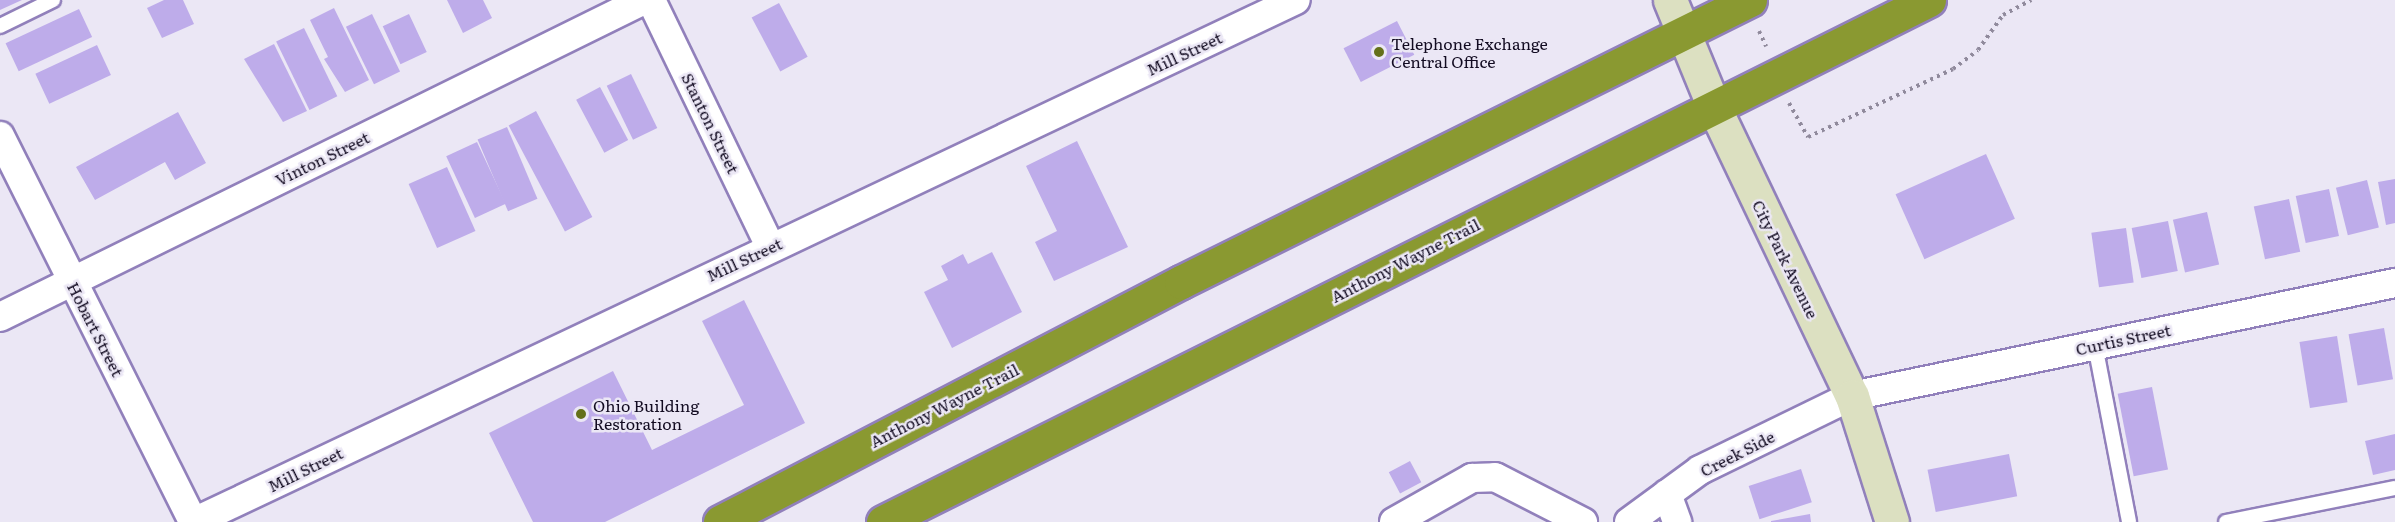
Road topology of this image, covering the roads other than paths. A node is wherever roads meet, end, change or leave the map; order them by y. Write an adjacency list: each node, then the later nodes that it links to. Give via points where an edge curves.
1 (53, 0): 8 (lane)
2 (644, 0): 13 (street, Vinton Street)
3 (651, 0): 12 (street, Stanton Street)
4 (1296, 0): 12 (street, Mill Street)
5 (1670, 0): 9 (street, City Park Avenue)
6 (1750, 0): 9 (highway, Anthony Wayne Trail)
7 (1929, 0): 10 (highway, Anthony Wayne Trail)
8 (0, 26)
9 (1684, 33): 10 (street, City Park Avenue); 21 (highway, Anthony Wayne Trail, via 1182,282)
10 (1713, 105): 17 (street, City Park Avenue); 22 (highway, Anthony Wayne Trail)
11 (0, 136): 13 (street, Hobart Street)
12 (770, 246): 20 (street, Mill Street)
13 (72, 281): 15 (street, Vinton Street); 20 (street, Hobart Street)
14 (2395, 283): 16 (street, Curtis Street)
15 (0, 317)
16 (2095, 345): 17 (street, Curtis Street); 28 (lane)
17 (1852, 396): 19 (street, Creek Side, via 1700,470); 27 (street, City Park Avenue)
18 (2395, 488): 29 (lane)
19 (1667, 494): 25 (street, Creek Side); 26 (street)
20 (194, 522)
21 (720, 522)
22 (883, 522)
23 (1394, 522): 24 (street, via 1472,478 1495,477)
24 (1583, 522)
25 (1629, 522)
26 (1677, 522)
27 (1892, 522)
28 (2129, 522)
29 (2226, 522)

